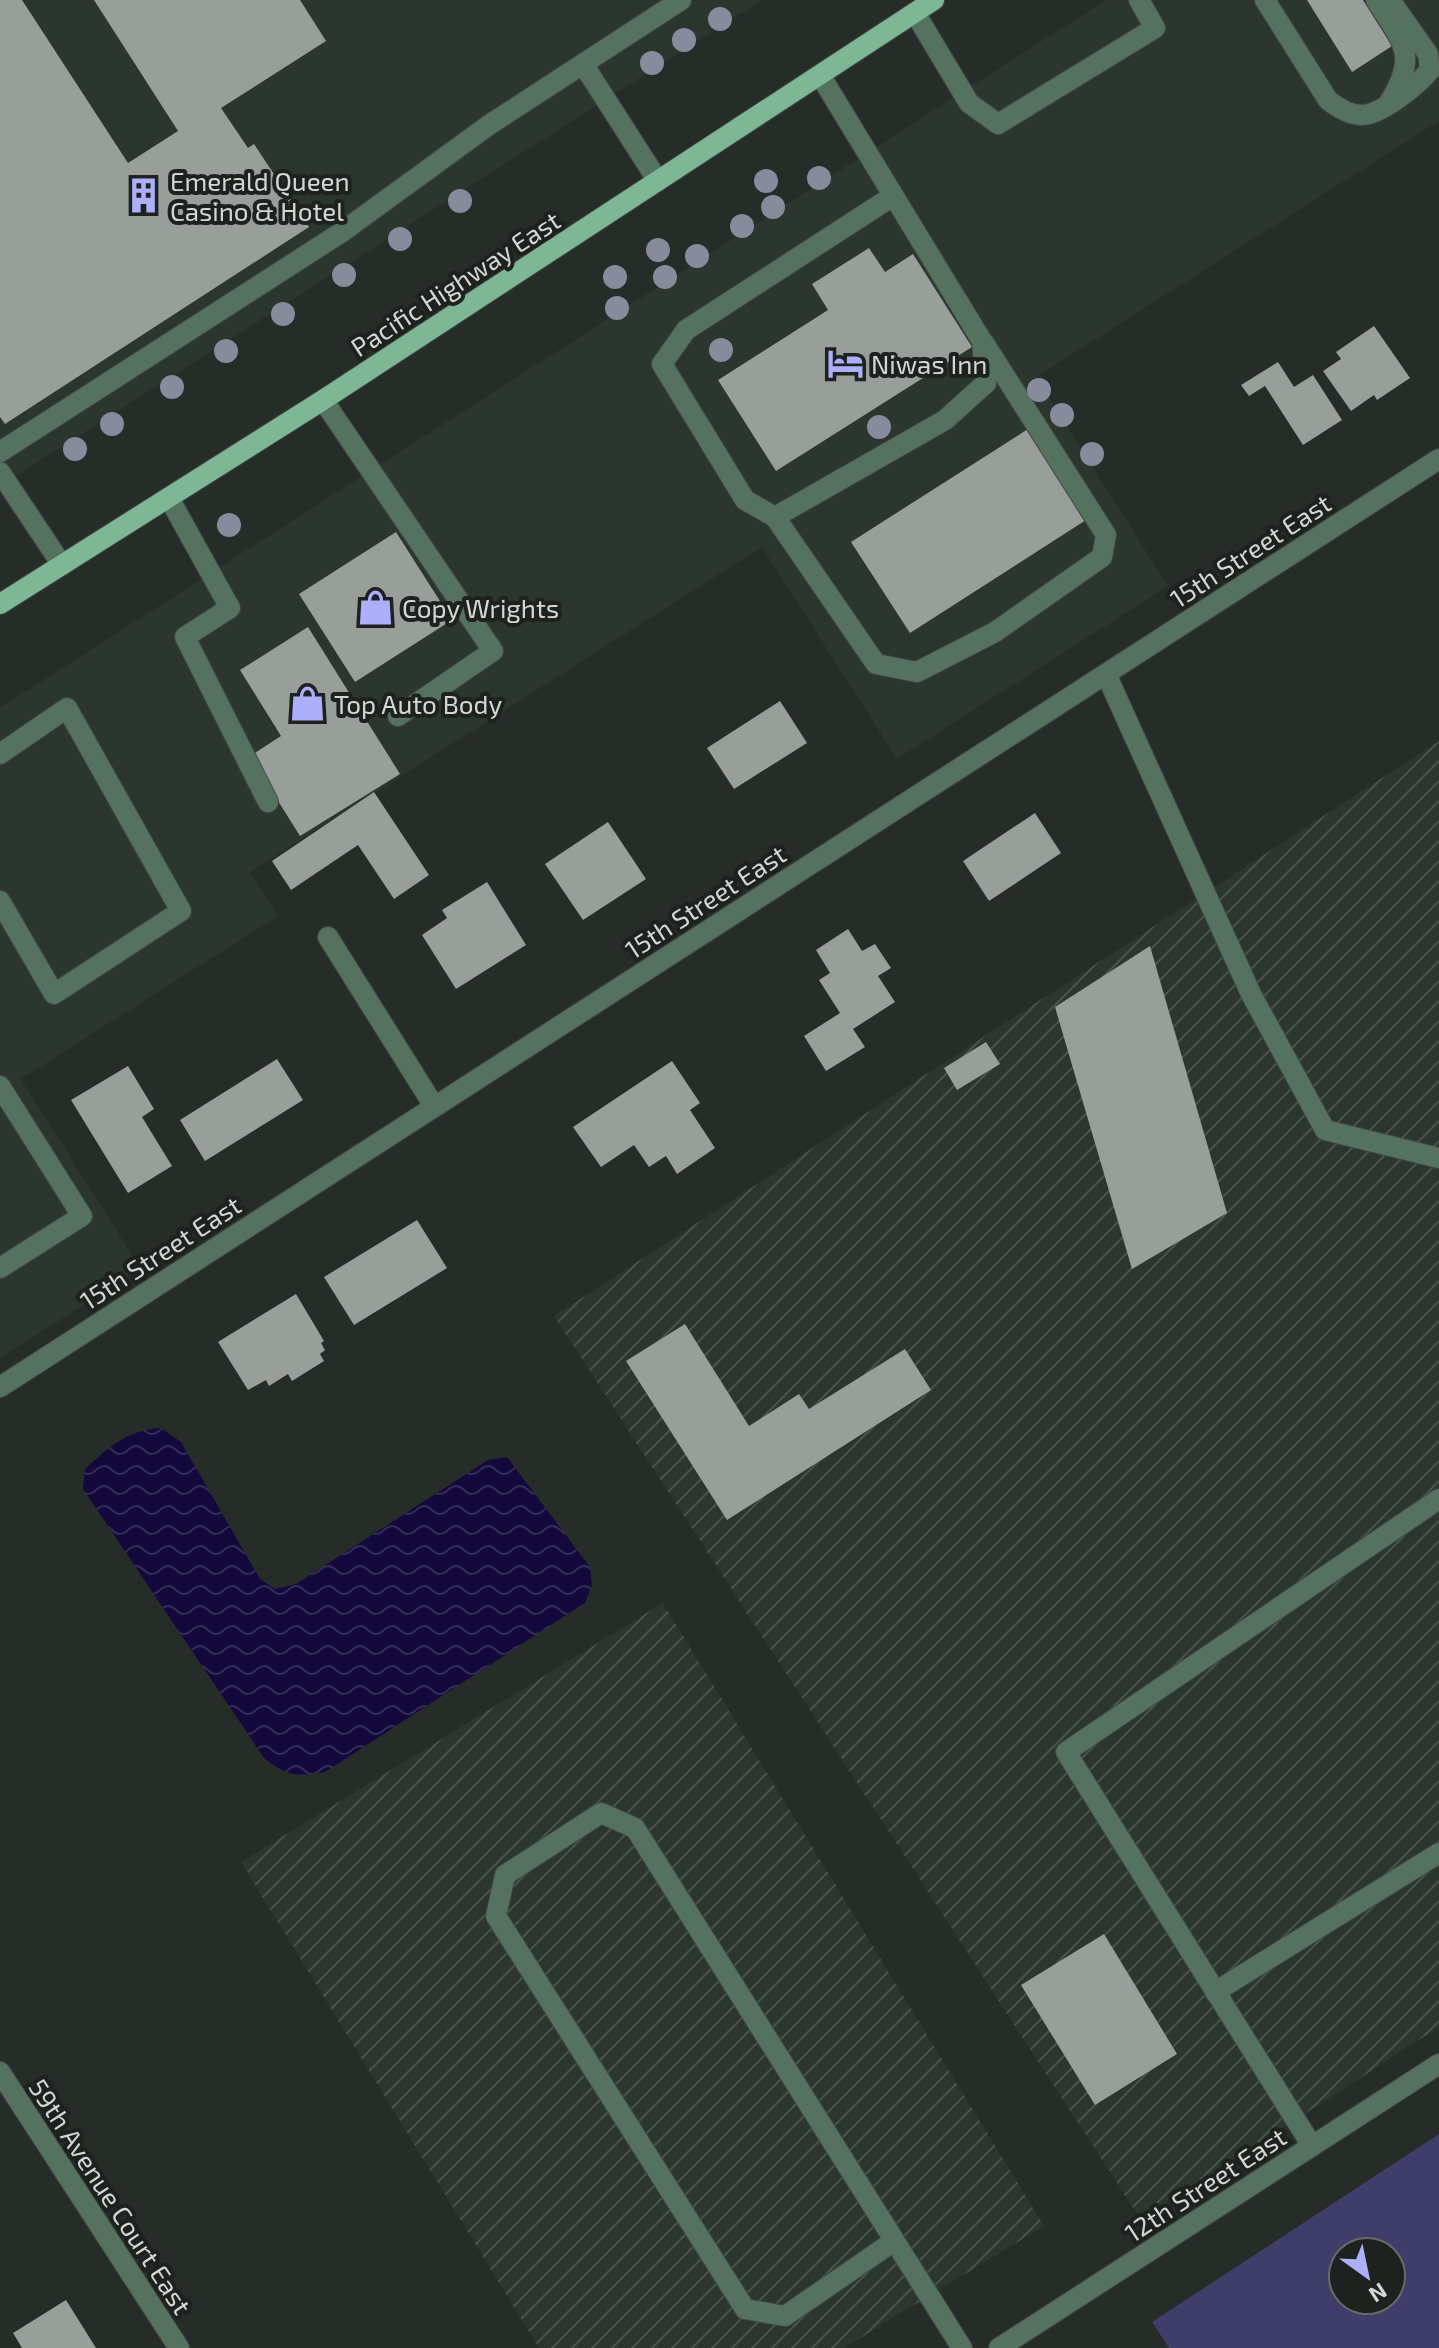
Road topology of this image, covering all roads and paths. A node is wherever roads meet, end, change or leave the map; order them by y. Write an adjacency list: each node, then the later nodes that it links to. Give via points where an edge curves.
1 (681, 0): 8 (street)
2 (934, 0): 7 (main road, Pacific Highway East)
3 (1139, 0): 7 (street, via 1155,28 998,124 969,103)
4 (1265, 0): 10 (street, via 1328,100 1340,110 1364,116)
5 (1376, 0): 10 (street, via 1405,48 1406,66)
6 (1390, 0): 10 (street, via 1428,54 1430,70)
7 (915, 13): 9 (main road, Pacific Highway East)
8 (583, 64): 11 (street); 15 (street, via 342,232)
9 (820, 75): 11 (main road, Pacific Highway East); 12 (street)
10 (1388, 105)
11 (658, 181): 14 (main road, Pacific Highway East)
12 (893, 196): 13 (street); 19 (street, via 686,330 662,364 745,500)
13 (982, 341): 19 (street, via 986,383 945,420); 19 (street, via 1106,535 1102,557 995,632 917,672 876,664)
14 (323, 400): 18 (main road, Pacific Highway East); 23 (street, via 493,651)
15 (0, 452)
16 (1439, 459): 22 (street, 15th Street East)
17 (0, 472): 20 (street)
18 (169, 498): 20 (main road, Pacific Highway East); 25 (street, via 230,608 185,637)
19 (775, 517)
20 (62, 565): 21 (main road, Pacific Highway East)
21 (0, 604)
22 (1106, 674): 29 (street, 15th Street East); 30 (street, via 1251,994 1325,1130)
23 (398, 716)
24 (0, 754): 26 (street, via 67,708 181,911 54,994)
25 (268, 802)
26 (0, 901)
27 (328, 937): 29 (street)
28 (0, 1086): 31 (street, via 82,1216)
29 (434, 1106): 32 (street, 15th Street East)
30 (1439, 1158)
31 (0, 1268)
32 (0, 1387)
33 (1439, 1499): 35 (street, via 1066,1752)
34 (1439, 1853): 35 (street)
35 (1215, 1992): 38 (street)
36 (1439, 2064): 38 (street, 12th Street East)
37 (0, 2072): 40 (street, 59th Avenue Court East)
38 (1312, 2146): 42 (street, 12th Street East)
39 (894, 2241): 39 (street, via 635,1828 601,1813 505,1875 496,1916 745,2309 785,2316); 41 (street)
40 (179, 2348)
41 (962, 2348)
42 (999, 2348)

